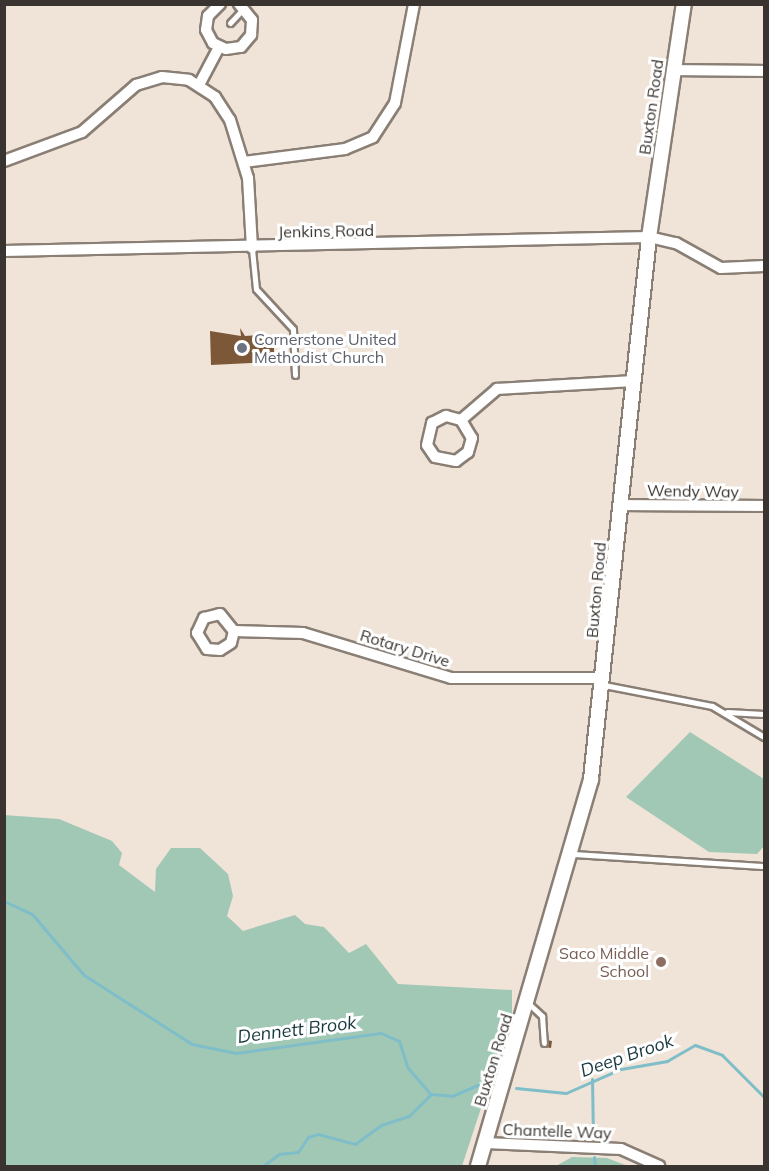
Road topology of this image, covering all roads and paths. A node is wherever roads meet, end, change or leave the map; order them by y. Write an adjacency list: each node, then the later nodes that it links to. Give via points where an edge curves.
1 (220, 4): 6 (street, via 206,23 209,37)
2 (414, 4): 11 (street, via 395,103 373,136 345,149)
3 (684, 4): 7 (main road, Buxton Road)
4 (242, 6): 5 (lane); 6 (street, via 252,20 251,35 241,46)
5 (230, 23)
6 (219, 47): 9 (street)
7 (672, 70): 8 (street); 12 (main road, Buxton Road)
8 (765, 72)
9 (199, 85): 10 (street, via 170,77 149,80 130,89 82,132); 11 (street, via 225,110)
10 (6, 158)
11 (244, 162): 13 (street)
12 (649, 237): 13 (street, Jenkins Road); 15 (street, Jenkins Road, via 676,243 721,268); 17 (main road, Buxton Road)
13 (252, 248): 14 (street, Jenkins Road); 16 (lane, via 256,289 293,329)
14 (4, 251)
15 (765, 267)
16 (295, 375)
17 (633, 381): 18 (street, via 510,385 481,398); 19 (main road, Buxton Road)
18 (461, 420): 18 (street, via 446,416 432,423 426,437 435,457 449,462 468,452 472,438)
19 (621, 505): 20 (street, Wendy Way); 22 (main road, Buxton Road)
20 (765, 506)
21 (234, 631): 22 (street, Rotary Drive, via 312,635 451,678)
22 (604, 681): 23 (lane, via 666,693); 26 (main road, Buxton Road, via 591,778)
23 (725, 711): 24 (lane); 25 (lane)
24 (765, 714)
25 (765, 737)
26 (572, 854): 27 (lane); 28 (main road, Buxton Road)
27 (765, 866)
28 (527, 1002): 29 (lane, via 542,1016); 30 (main road, Buxton Road)
29 (544, 1043)
30 (485, 1143): 31 (main road, Buxton Road); 32 (street, Chantelle Way, via 621,1149)
31 (478, 1167)
32 (660, 1167)

